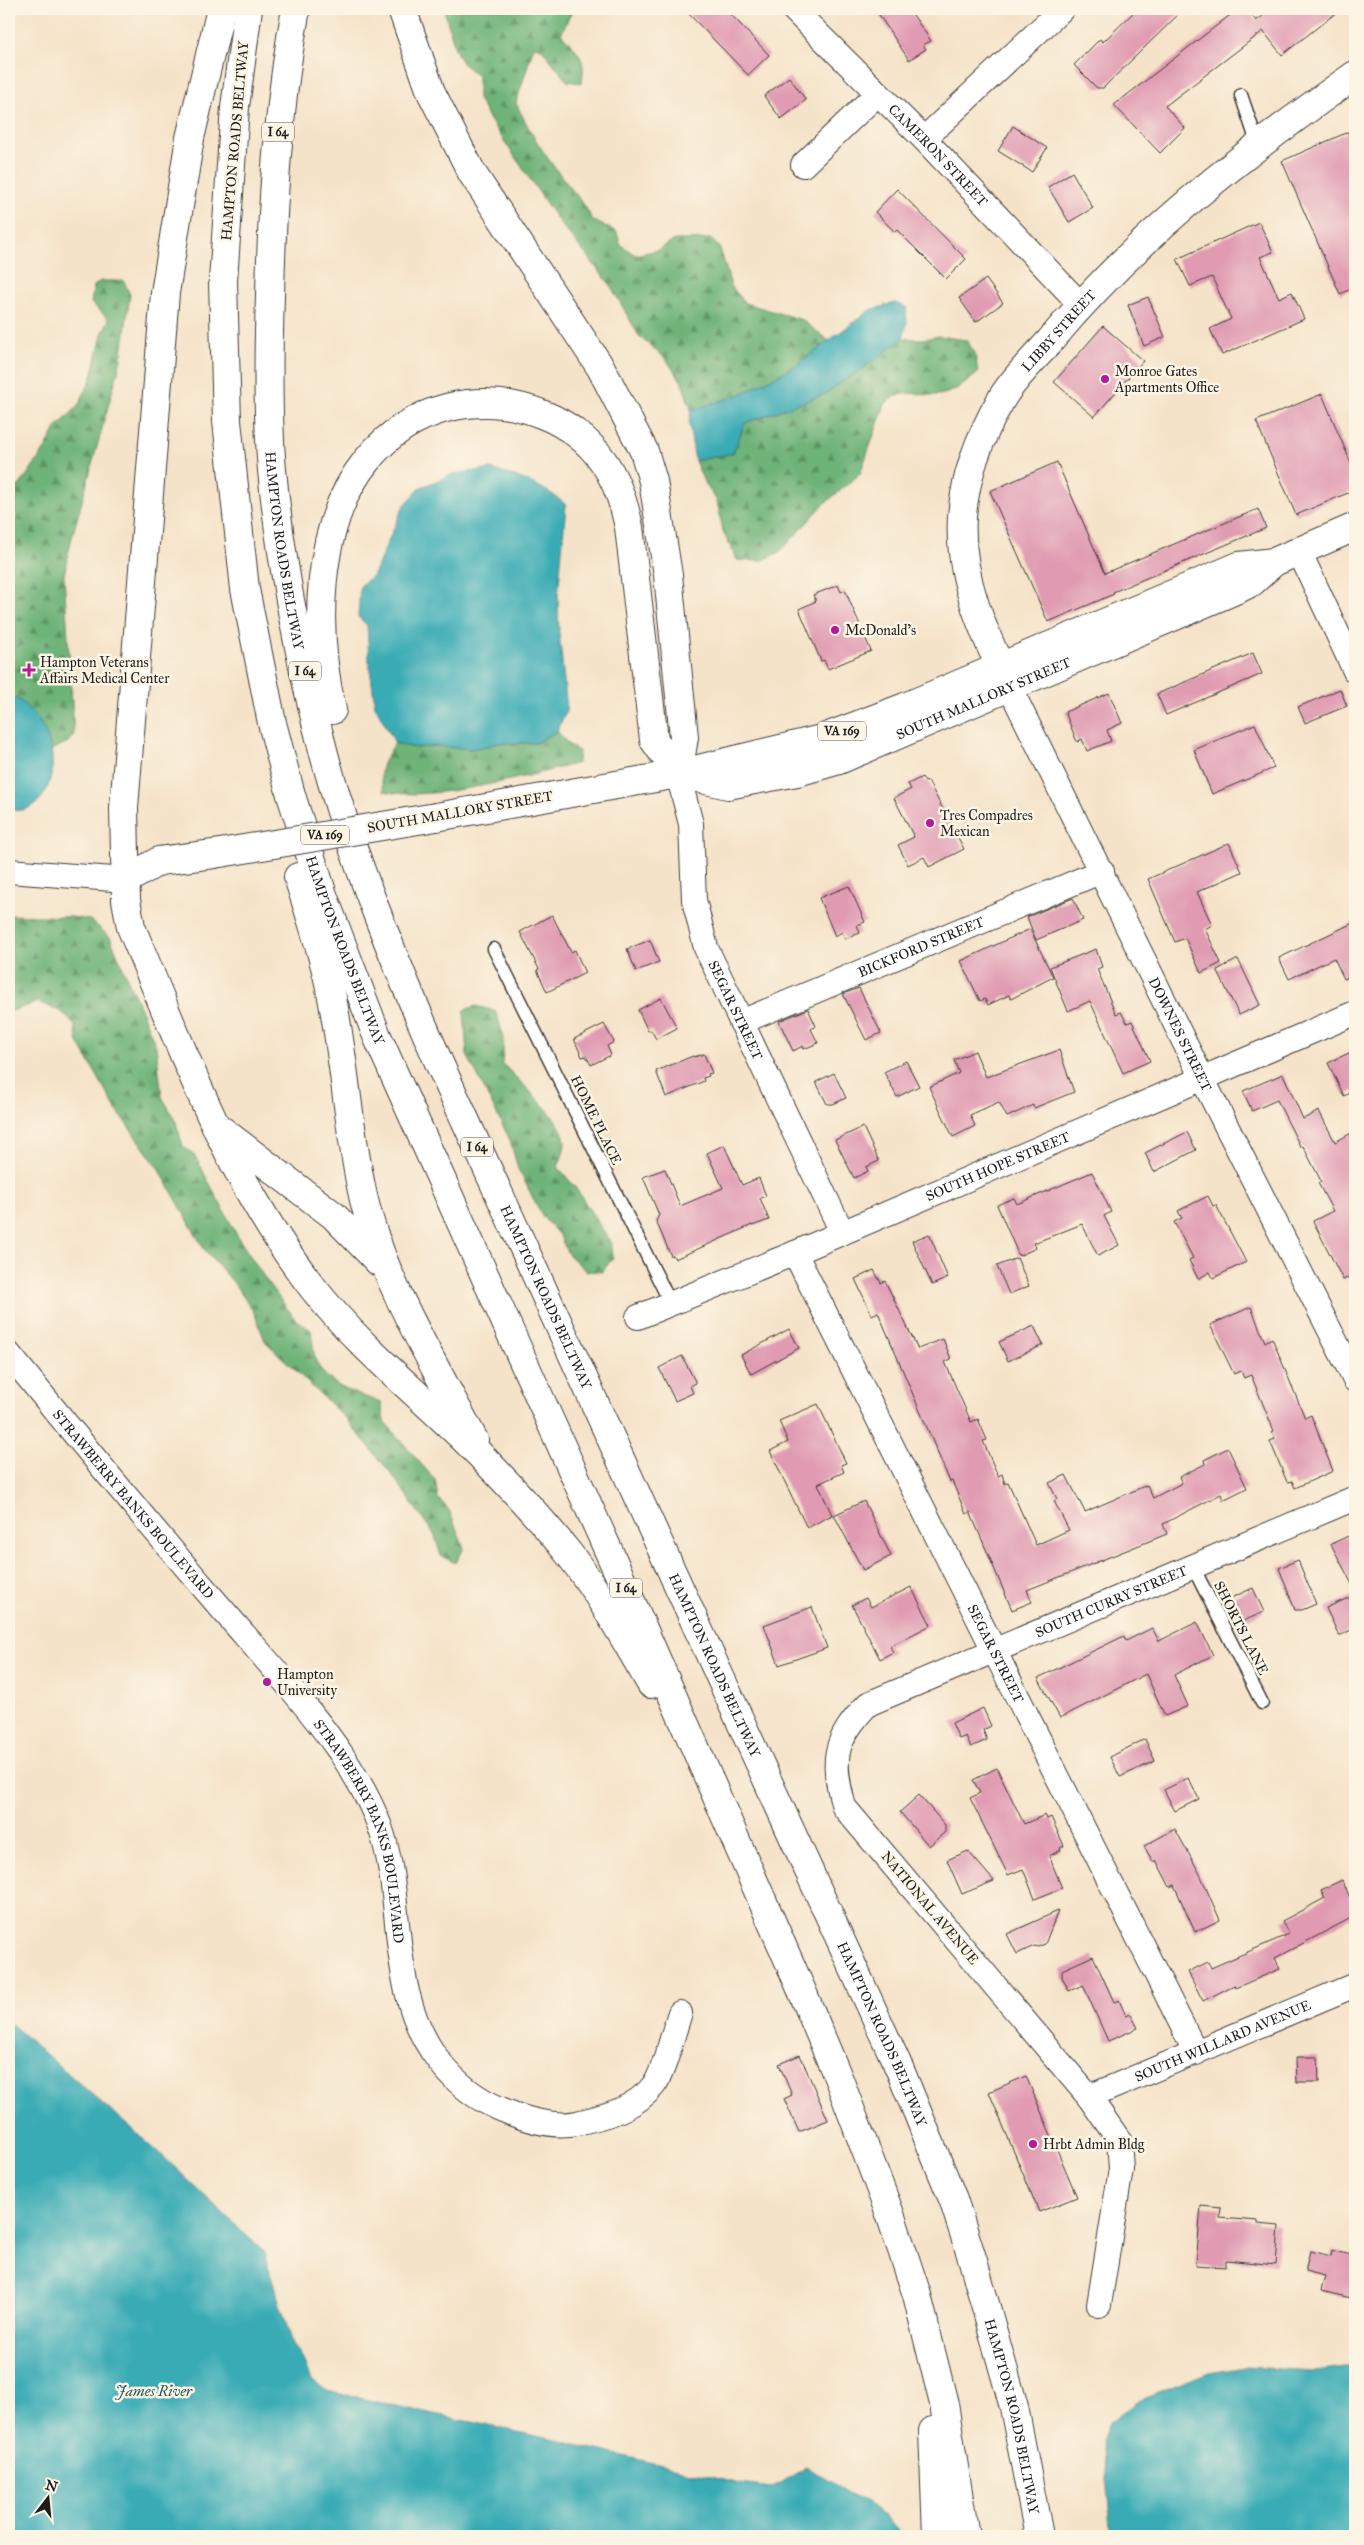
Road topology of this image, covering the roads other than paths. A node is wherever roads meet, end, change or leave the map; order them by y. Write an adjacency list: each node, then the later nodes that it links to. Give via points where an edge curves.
1 (221, 9): 22 (main road, via 190,138 165,293 124,808)
2 (248, 9): 16 (main road, HAMPTON ROADS BELTWAY / I 64, via 235,107 223,280 227,421 244,579)
3 (296, 9): 26 (main road, HAMPTON ROADS BELTWAY / I 64, via 284,71 274,182 268,358 272,470 292,615 325,755 369,894)
4 (402, 9): 19 (main road, via 431,92 472,173 601,368 644,451 655,490 668,575 684,737)
5 (793, 9): 8 (street, CAMERON STREET)
6 (1062, 9): 10 (street)
7 (1355, 75): 11 (main road, LIBBY STREET)
8 (877, 94): 10 (street, CAMERON STREET); 12 (street)
9 (1241, 96): 11 (lane)
10 (924, 139): 13 (street, CAMERON STREET)
11 (1258, 144): 13 (main road, LIBBY STREET, via 1170,217)
12 (803, 165)
13 (1080, 304): 18 (main road, LIBBY STREET, via 1003,397 973,459 962,517 964,558 973,601)
14 (1355, 527): 15 (main road, SOUTH MALLORY STREET / VA 169)
15 (1299, 551): 17 (street); 18 (main road, SOUTH MALLORY STREET / VA 169, via 1274,562 1252,582 1238,589)
16 (256, 649): 31 (main road, via 257,730 329,982 364,1200); 42 (main road, HAMPTON ROADS BELTWAY / I 64, via 291,795 348,966)
17 (1355, 671)
18 (1004, 676): 19 (main road, SOUTH MALLORY STREET / VA 169, via 862,750 797,772 728,785); 21 (street, DOWNES STREET)
19 (678, 774): 22 (main road, SOUTH MALLORY STREET / VA 169, bridge, via 159,861); 25 (street, SEGAR STREET, via 691,824 692,886 699,926 711,961); 26 (main road, via 654,740 633,549 624,503 615,480 591,446 554,419 538,412 503,403 482,402 441,408 402,427 385,441 353,482 334,529 323,581 323,652 339,744 384,886 415,967)
20 (9, 871): 22 (street)
21 (1102, 871): 25 (street, BICKFORD STREET); 27 (street, DOWNES STREET)
22 (126, 880): 28 (main road, via 131,927)
23 (494, 949): 32 (lane, HOME PLACE)
24 (1355, 1013): 27 (street, SOUTH HOPE STREET)
25 (741, 1022): 29 (street, SEGAR STREET)
26 (440, 1066): 51 (main road, HAMPTON ROADS BELTWAY / I 64, via 900,2070 953,2199 1014,2407)
27 (1202, 1078): 29 (street, SOUTH HOPE STREET); 35 (street, DOWNES STREET)
28 (213, 1125): 31 (main road, via 333,1214); 36 (main road, via 256,1206 314,1290 416,1396)
29 (842, 1232): 30 (street, SOUTH HOPE STREET)
30 (795, 1253): 32 (street, SOUTH HOPE STREET); 39 (street, SEGAR STREET)
31 (388, 1272): 36 (main road)
32 (670, 1304): 33 (street, SOUTH HOPE STREET)
33 (638, 1317)
34 (9, 1354): 44 (street, STRAWBERRY BANKS BOULEVARD, via 126,1497 307,1708 363,1789 385,1843 394,1886 409,2004 425,2044 451,2077 484,2102 521,2117 567,2125 612,2114 635,2102 656,2083)
35 (1355, 1380)
36 (484, 1459): 42 (main road, via 552,1534 586,1578)
37 (1355, 1498): 38 (street, SOUTH CURRY STREET)
38 (1193, 1567): 39 (street, SOUTH CURRY STREET); 40 (lane, SHORTS LANE)
39 (993, 1651): 41 (street, SOUTH CURRY STREET); 45 (street, SEGAR STREET)
40 (1262, 1703)
41 (868, 1704): 46 (street, NATIONAL AVENUE, via 850,1723 836,1752 836,1778 844,1807)
42 (714, 1793): 47 (main road, HAMPTON ROADS BELTWAY / I 64, via 840,2082 890,2214)
43 (1355, 1985): 45 (street, SOUTH WILLARD AVENUE)
44 (680, 2013)
45 (1196, 2053): 46 (street, SOUTH WILLARD AVENUE)
46 (1089, 2097): 48 (street, NATIONAL AVENUE, via 1119,2140 1121,2169)
47 (916, 2295): 49 (main road, via 932,2412); 50 (main road, HAMPTON ROADS BELTWAY / I 64, via 944,2404)
48 (1099, 2305)
49 (936, 2536)
50 (965, 2536)
51 (1039, 2536)

